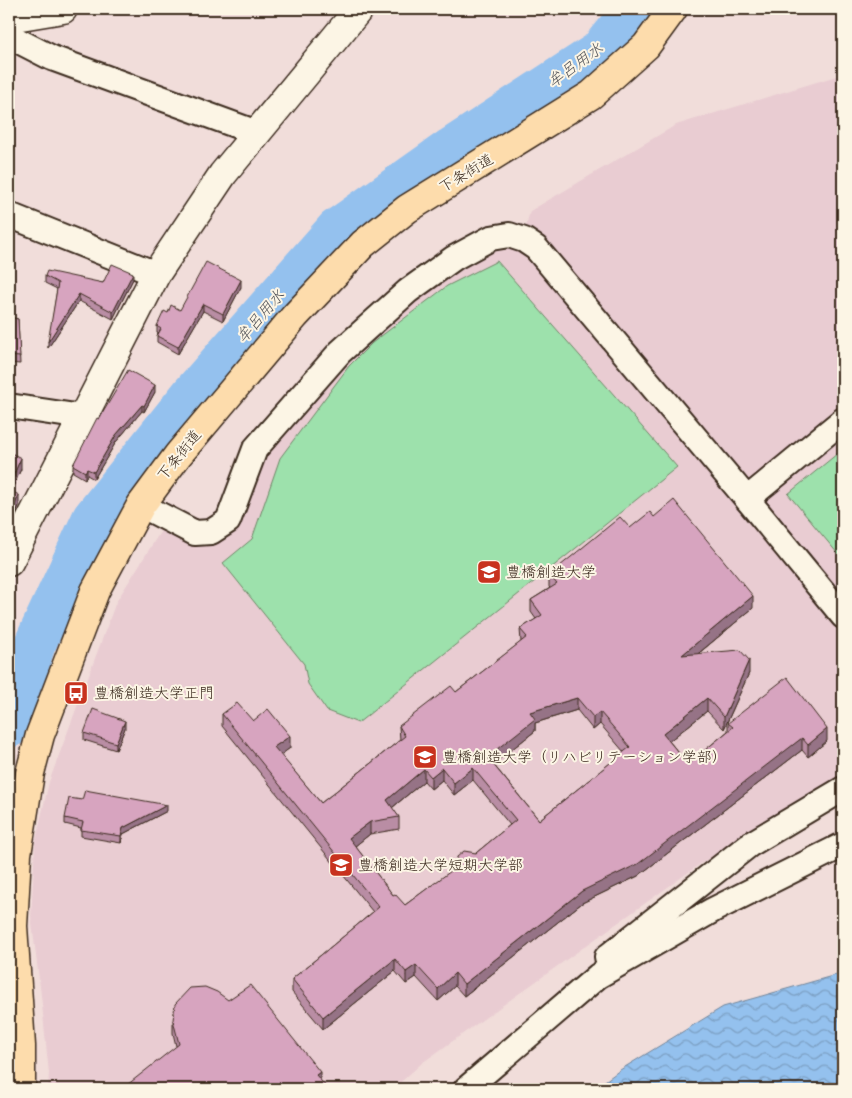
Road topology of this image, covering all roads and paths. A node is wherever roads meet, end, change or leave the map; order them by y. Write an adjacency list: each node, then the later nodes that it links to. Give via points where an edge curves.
1 (63, 9): 4 (street)
2 (359, 9): 6 (street)
3 (673, 9): 13 (main road, 下条街道, via 646,46 592,95 407,209 363,244 289,324 178,455)
4 (9, 18)
5 (9, 36): 6 (street, via 52,58)
6 (257, 133): 8 (street, via 223,174)
7 (9, 215): 8 (street)
8 (156, 274): 10 (street)
9 (9, 406): 10 (street)
10 (82, 417): 14 (street)
11 (843, 420): 12 (street)
12 (747, 498): 13 (street, via 536,248 509,235 491,238 454,258 408,291 340,352 255,449 228,521 211,532 195,533); 15 (street)
13 (141, 505): 19 (main road, 下条街道, via 95,591 40,735 30,773 17,854 13,926)
14 (9, 562)
15 (843, 616)
16 (843, 789): 18 (street, via 749,844 604,959)
17 (843, 845): 18 (street, via 713,910)
18 (598, 976): 20 (street)
19 (21, 1089)
20 (466, 1089)

